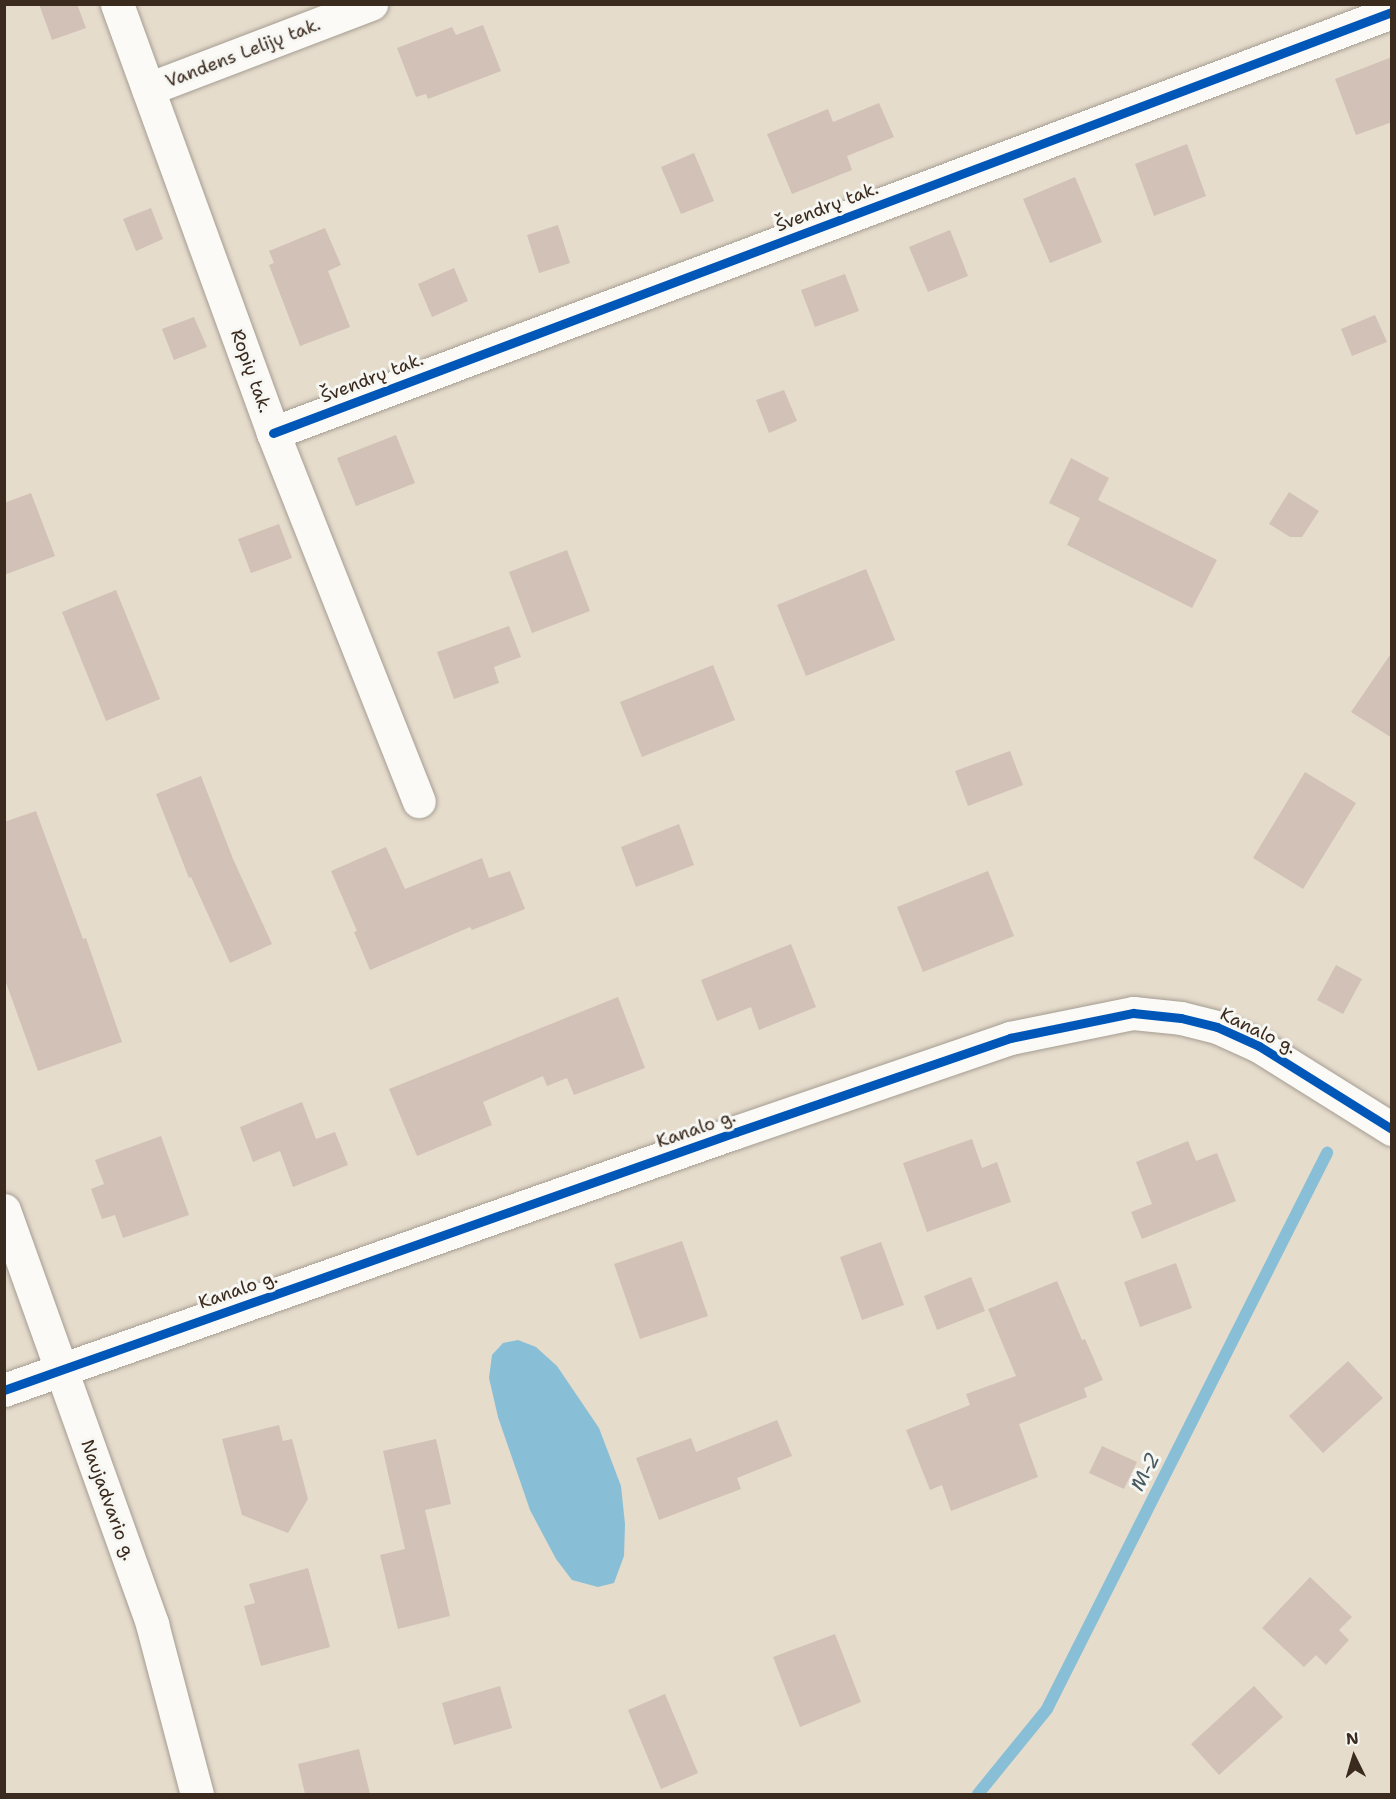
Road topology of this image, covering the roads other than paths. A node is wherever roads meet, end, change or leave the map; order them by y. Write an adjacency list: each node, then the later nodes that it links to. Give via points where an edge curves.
1 (117, 4): 4 (street, Ropių tak.)
2 (371, 4): 4 (street, Vandens Lelijų tak.)
3 (1392, 12): 5 (street, Švendrų tak.)
4 (148, 89): 5 (street, Ropių tak.)
5 (273, 433): 6 (street, Ropių tak.)
6 (419, 801)
7 (1392, 1129): 9 (street, Kanalo g., via 1259,1046 1216,1027 1181,1018 1133,1013 1010,1038)
8 (4, 1210): 9 (street, Naujadvario g.)
9 (61, 1370): 10 (street, Kanalo g.); 11 (street, Naujadvario g., via 152,1624)
10 (4, 1390)
11 (197, 1794)

